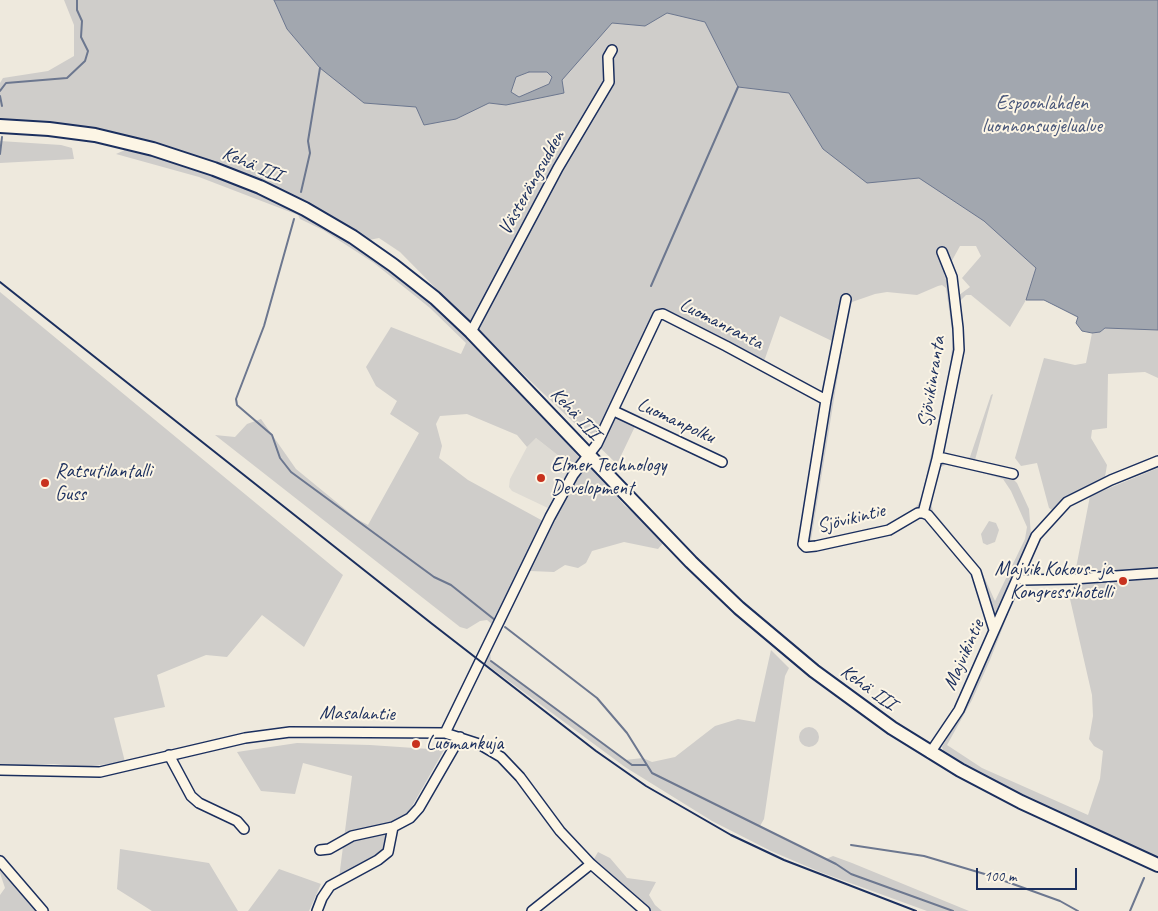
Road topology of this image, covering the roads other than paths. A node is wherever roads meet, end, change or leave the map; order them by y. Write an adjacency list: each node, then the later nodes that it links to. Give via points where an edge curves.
1 (612, 50): 5 (street, Västerängsudden, via 608,57 609,82 558,168)
2 (0, 126): 5 (highway, Kehä III, via 49,129 119,140 252,184 353,237 435,298)
3 (942, 252): 9 (street, Sjövikinranta, via 952,278 959,350)
4 (846, 299): 6 (street, Sjövikintie)
5 (471, 332): 8 (highway, Kehä III)
6 (826, 400): 7 (street, Luomanranta, via 663,314 655,318); 13 (street, Sjövikintie, via 803,544 806,547 816,546 889,530)
7 (614, 411): 8 (street, Luomanranta); 11 (street, Luomanpolku)
8 (589, 456): 17 (street, via 573,475 550,517); 19 (highway, Kehä III, via 739,608 822,677)
9 (937, 459): 12 (street, Sjövikinranta); 13 (street, Sjövikinranta)
10 (1158, 461): 15 (street, Majvikintie, via 1067,502 1036,536)
11 (722, 462)
12 (1014, 474)
13 (923, 513): 16 (street, via 976,572)
14 (1158, 573): 15 (street)
15 (1020, 579): 16 (street, Majvikintie)
16 (994, 630): 19 (street, Majvikintie, via 959,710)
17 (445, 733): 18 (street, Masalantie); 20 (street, Masalantie, via 290,732 244,738)
18 (460, 737): 22 (street, via 419,808 410,818); 26 (street, Masalantie, via 490,750 512,768 560,831)
19 (930, 752): 27 (highway, Kehä III, via 1021,802)
20 (168, 755): 21 (street, Masalantie, via 100,772); 23 (street, via 191,796 237,821)
21 (0, 770)
22 (394, 827): 24 (street, via 352,836 329,849); 29 (street, via 388,852 330,886)
23 (244, 829)
24 (320, 850)
25 (0, 861): 28 (street)
26 (591, 864): 30 (street); 31 (street, Masalantie)
27 (1158, 865)
28 (43, 911)
29 (317, 911)
30 (532, 911)
31 (645, 911)

